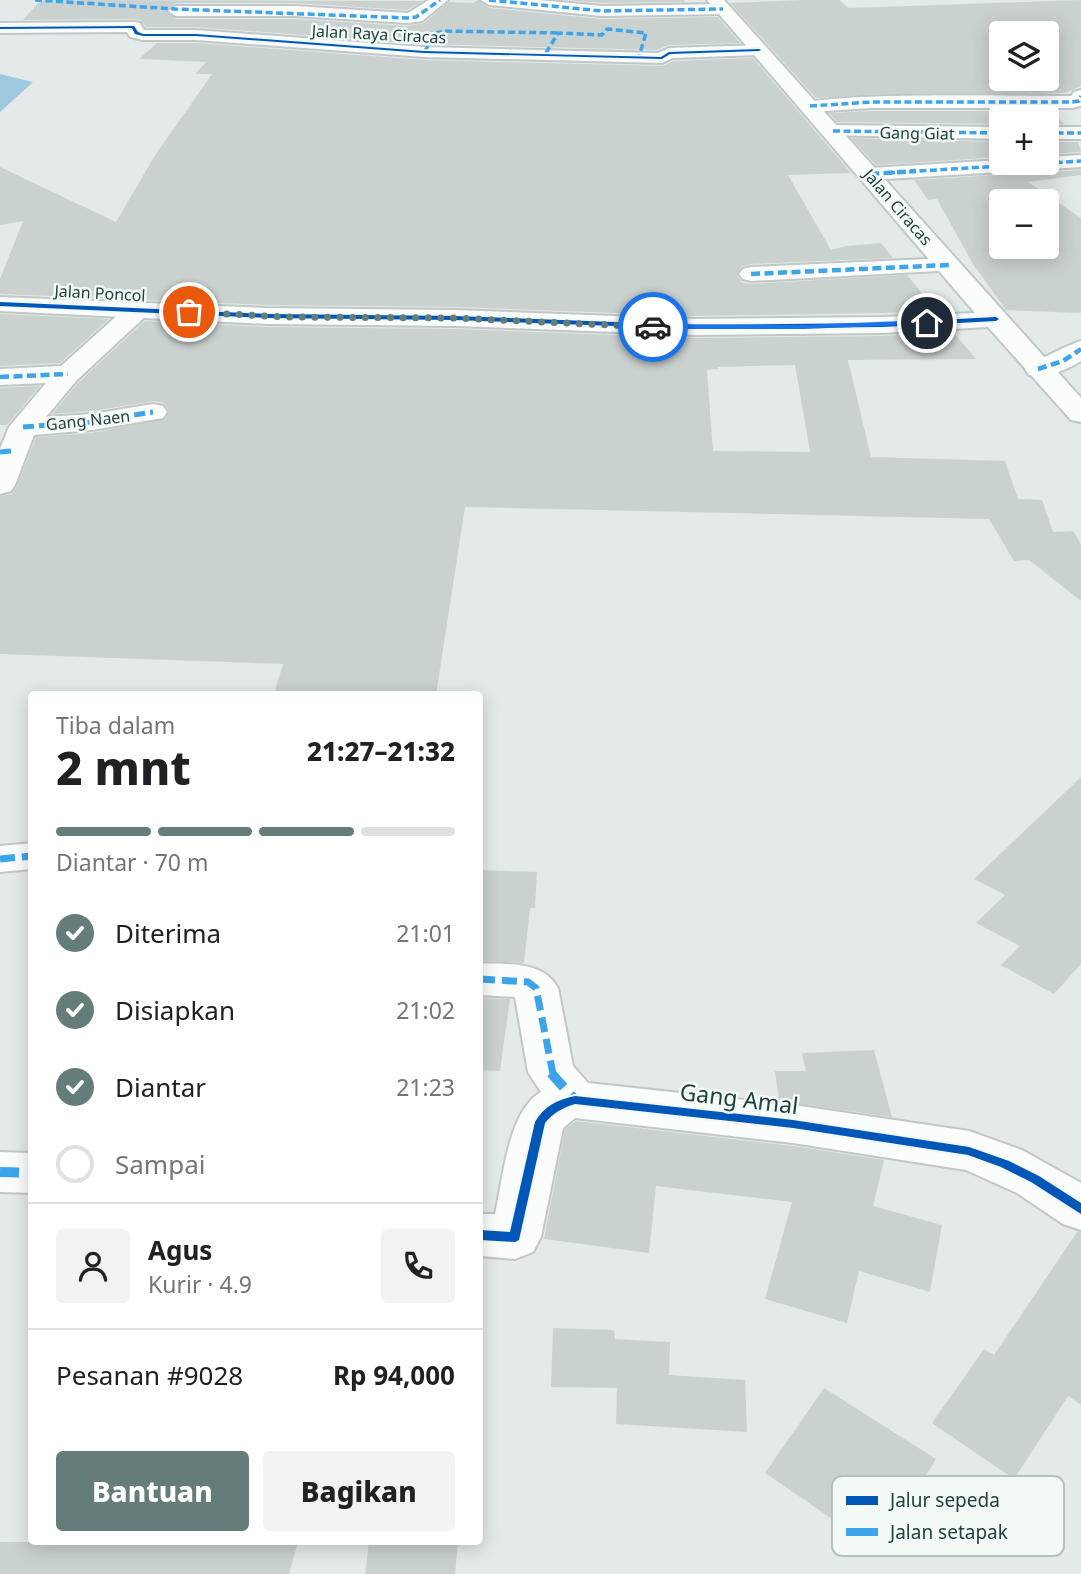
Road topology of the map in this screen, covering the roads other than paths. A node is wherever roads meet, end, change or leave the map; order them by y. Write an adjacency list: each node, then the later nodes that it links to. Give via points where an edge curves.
1 (35, 0): 4 (street)
2 (440, 0): 4 (street, via 408,18 186,12)
3 (489, 0): 5 (street, via 602,11)
4 (87, 2)
5 (719, 4): 9 (street, Jalan Ciracas)
6 (0, 28): 10 (street, Jalan Raya Ciracas, via 134,27 143,35)
7 (558, 33): 8 (street); 10 (street, via 443,31); 11 (street)
8 (602, 35): 12 (street); 13 (street, via 607,29 646,33)
9 (759, 50): 13 (street, Jalan Raya Ciracas); 15 (street, Jalan Ciracas)
10 (424, 52): 11 (street, Jalan Raya Ciracas)
11 (546, 53): 12 (street, Jalan Raya Ciracas)
12 (586, 54): 13 (street, Jalan Raya Ciracas)
13 (639, 57)
14 (1081, 96): 15 (street, via 1072,102)
15 (810, 106): 16 (street, Jalan Ciracas)
16 (833, 131): 17 (street, Gang Giat); 21 (street, Jalan Ciracas)
17 (989, 133)
18 (1059, 133): 19 (street)
19 (1081, 133)
20 (1081, 161): 21 (street)
21 (870, 174): 22 (street, Jalan Ciracas)
22 (949, 265): 23 (street); 26 (street, Jalan Ciracas)
23 (751, 274)
24 (0, 304): 25 (street, Jalan Poncol)
25 (139, 309): 26 (street, Jalan Poncol, via 718,328); 29 (street)
26 (996, 319): 28 (street, Jalan Ciracas)
27 (1081, 349): 28 (street)
28 (1038, 369): 32 (street, Jalan Ciracas)
29 (68, 374): 30 (street); 33 (street)
30 (0, 377)
31 (153, 412): 33 (street, Gang Naen)
32 (1081, 414)
33 (12, 443): 34 (street)
34 (0, 485)
35 (28, 856): 36 (street)
36 (0, 859)
37 (483, 979): 38 (street, via 528,982 536,988 551,1072)
38 (575, 1100): 41 (street, Gang Amal, via 793,1124 969,1151 1025,1174); 42 (street, via 547,1110 540,1122 515,1237)
39 (0, 1172): 40 (street)
40 (28, 1173)
41 (1081, 1209)
42 (483, 1235)

